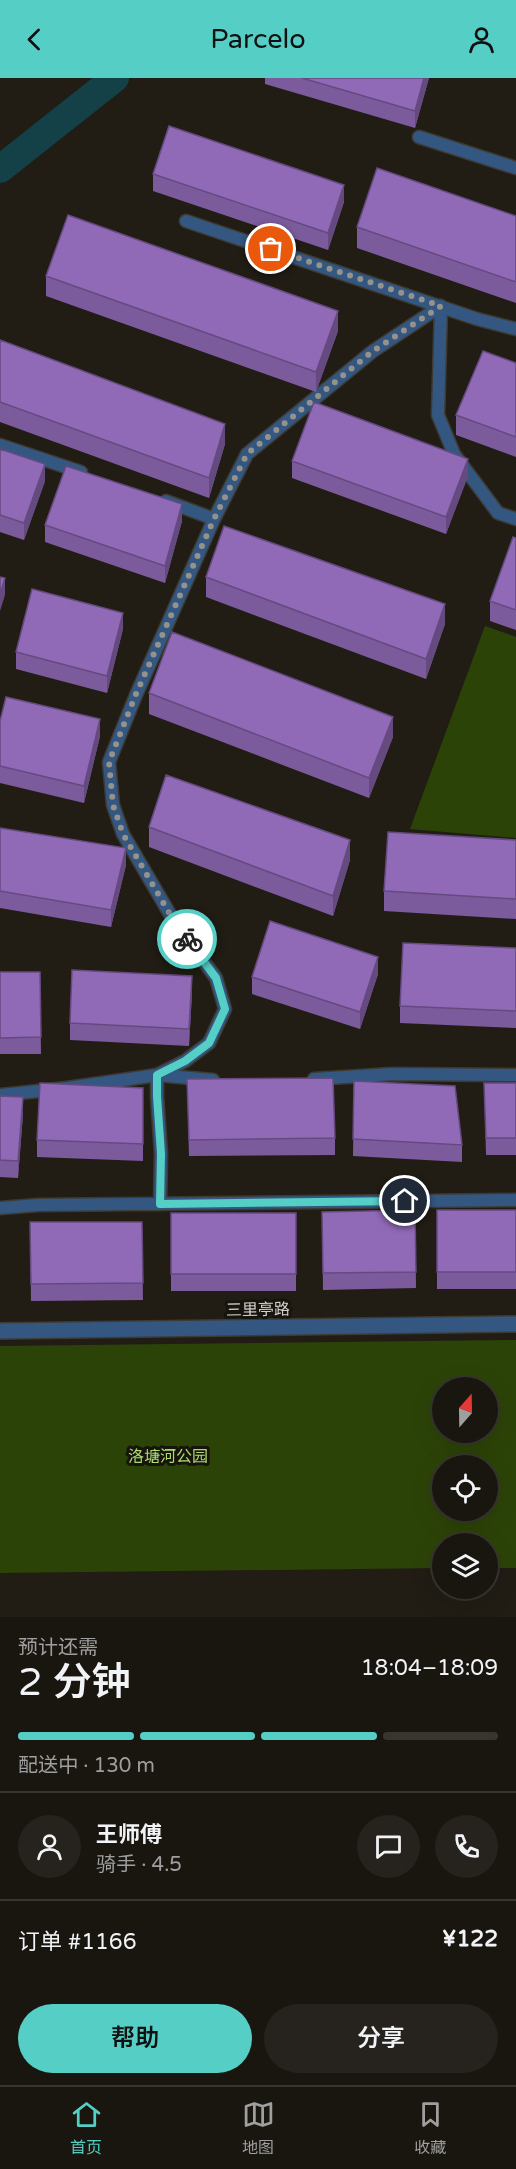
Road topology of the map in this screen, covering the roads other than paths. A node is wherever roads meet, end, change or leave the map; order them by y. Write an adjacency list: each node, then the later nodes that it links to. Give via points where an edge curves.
1 (418, 137): 2 (lane)
2 (516, 168)
3 (186, 221): 4 (lane)
4 (441, 306): 5 (lane); 9 (lane, via 373,351 247,454); 10 (lane, via 438,414 454,454 498,513)
5 (516, 329)
6 (0, 445): 7 (lane)
7 (90, 475)
8 (158, 498): 9 (lane)
9 (214, 519): 11 (lane, via 109,762 113,805 123,834 174,921 216,978 225,1009 209,1043)
10 (516, 519)
11 (157, 1075): 14 (lane); 15 (lane); 17 (lane)
12 (516, 1075): 13 (lane, via 392,1074)
13 (297, 1080)
14 (226, 1082)
15 (0, 1095)
16 (516, 1200): 17 (lane)
17 (160, 1204): 18 (lane)
18 (0, 1208)
19 (516, 1324): 20 (street, 三里亭路)
20 (0, 1331)

